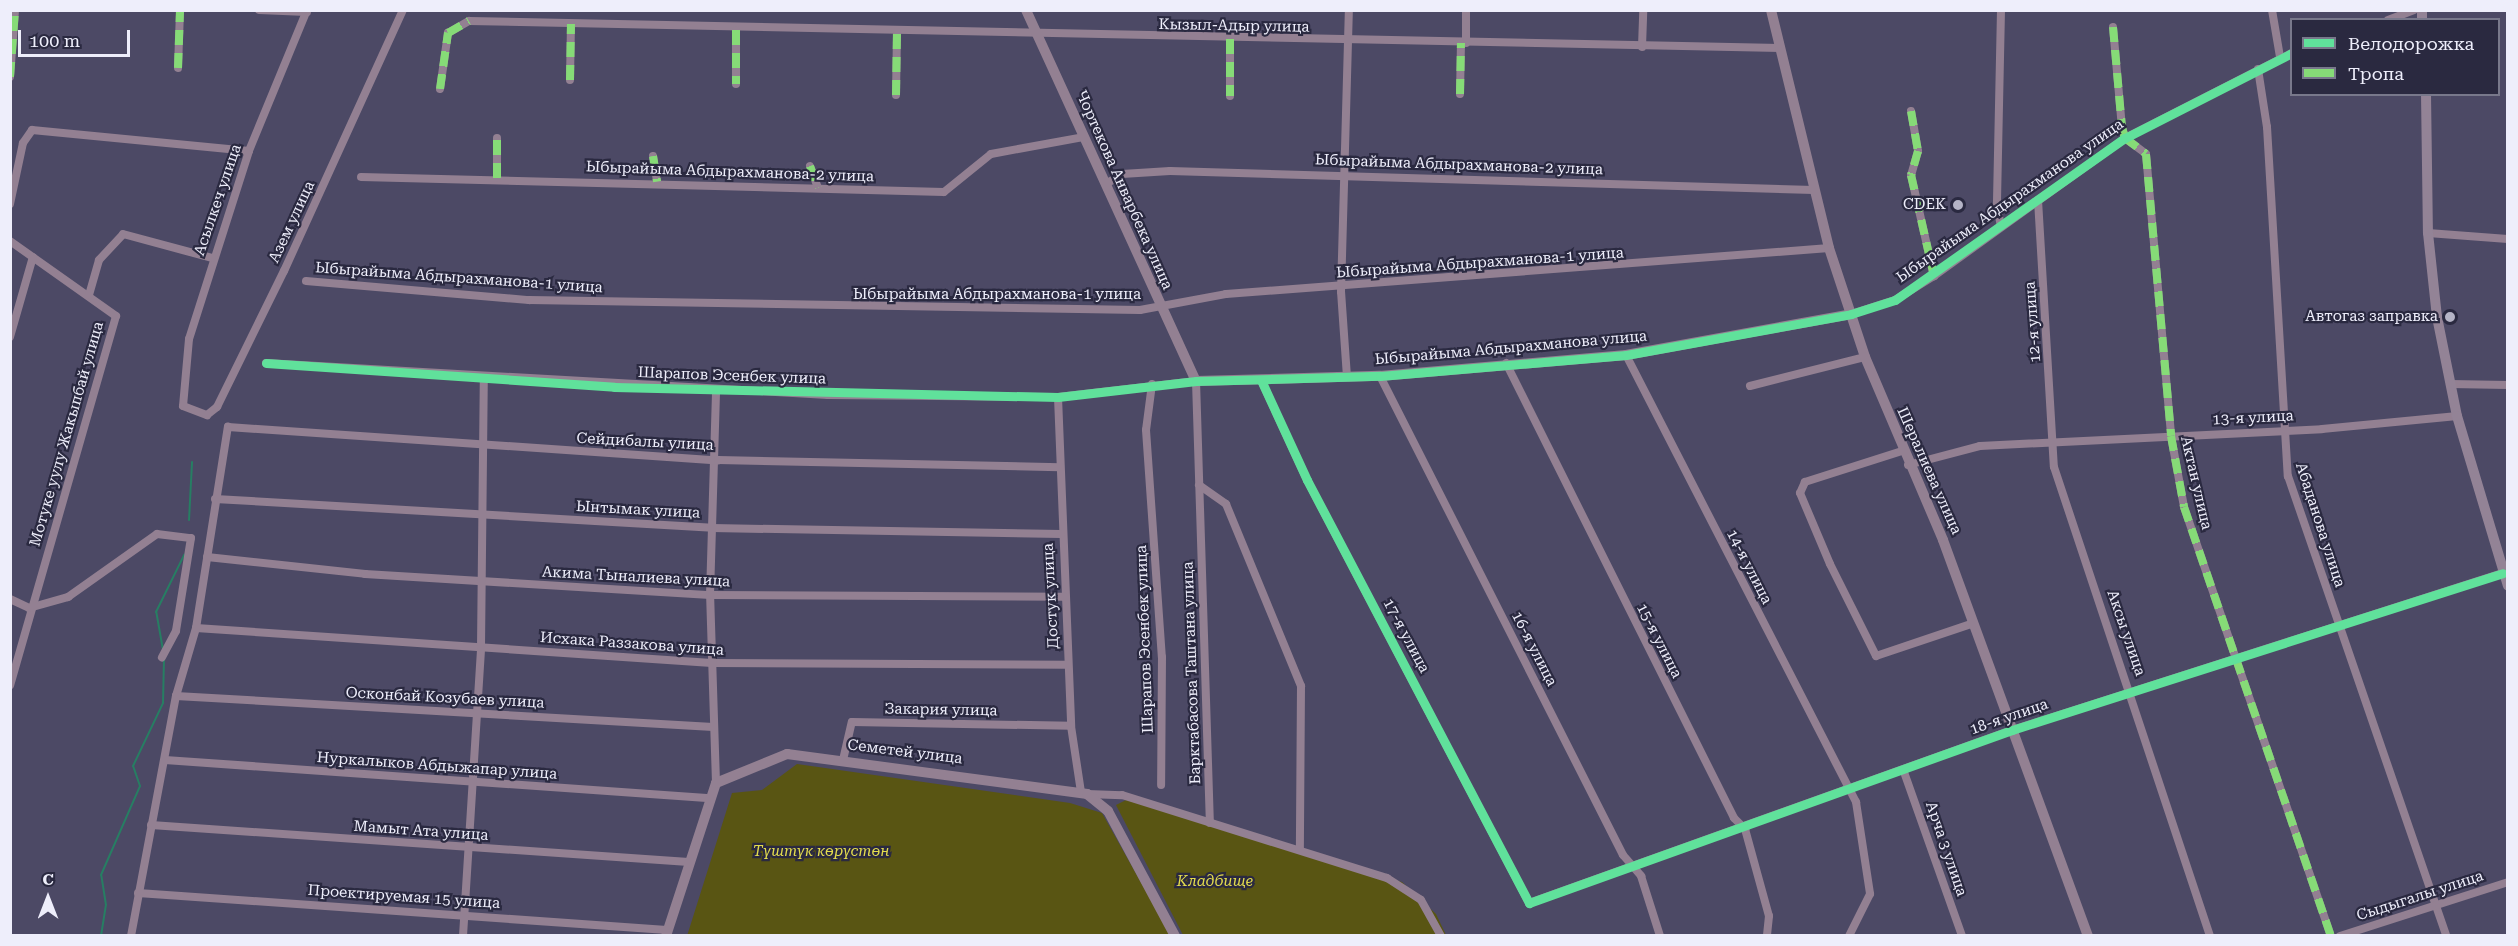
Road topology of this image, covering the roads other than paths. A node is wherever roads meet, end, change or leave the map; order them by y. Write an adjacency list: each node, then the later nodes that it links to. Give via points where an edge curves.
1 (15, 10): 31 (street)
2 (180, 10): 29 (street)
3 (259, 10): 14 (street)
4 (404, 10): 84 (street, Азем улица, via 217,407 207,415)
5 (474, 10): 16 (street)
6 (1026, 10): 21 (street, Чортекова Анварбека улица)
7 (1349, 10): 23 (street)
8 (1467, 10): 24 (street)
9 (1643, 10): 25 (street)
10 (1772, 10): 26 (street, Шералиева улица)
11 (2001, 10): 55 (street, via 1997,206)
12 (2272, 10): 28 (street)
13 (2414, 10): 15 (street)
14 (307, 11): 43 (street, Асылкеч улица)
15 (2393, 18)
16 (469, 21): 17 (street, Кызыл-Адыр улица); 34 (street, via 448,33)
17 (571, 24): 19 (street, Кызыл-Адыр улица); 32 (street)
18 (2113, 27): 42 (street)
19 (736, 30): 20 (street, Кызыл-Адыр улица); 33 (street)
20 (897, 32): 21 (street, Кызыл-Адыр улица); 36 (street)
21 (1038, 36): 22 (street, Кызыл-Адыр улица); 40 (street, Чортекова Анварбека улица)
22 (1230, 39): 23 (street, Кызыл-Адыр улица); 37 (street)
23 (1348, 41): 24 (street, Кызыл-Адыр улица); 46 (street)
24 (1464, 43): 25 (street, Кызыл-Адыр улица); 35 (street)
25 (1642, 47): 26 (street, Кызыл-Адыр улица)
26 (1781, 48): 52 (street, Шералиева улица)
27 (2290, 54): 28 (street, Ыбырайыма Абдырахманова улица)
28 (2280, 57): 30 (street, Ыбырайыма Абдырахманова улица)
29 (178, 68)
30 (2258, 69): 42 (street, Ыбырайыма Абдырахманова улица); 86 (street, Абаданова улица, via 2267,127)
31 (10, 78)
32 (570, 80)
33 (736, 84)
34 (440, 89)
35 (1460, 94)
36 (896, 95)
37 (1230, 96)
38 (2426, 96): 56 (main road)
39 (1911, 111): 62 (street, via 1918,151 1911,175)
40 (1084, 137): 50 (street, Чортекова Анварбека улица); 51 (street, Ыбырайыма Абдырахманова-2 улица, via 991,154 944,192)
41 (497, 138): 48 (street)
42 (2125, 138): 53 (street, Ыбырайыма Абдырахманова улица); 87 (street, Актан улица, via 2146,154)
43 (249, 151): 54 (street, via 32,130 23,142); 61 (street, Асылкеч улица)
44 (652, 156): 49 (street)
45 (810, 166): 51 (street)
46 (1344, 176): 50 (street, Ыбырайыма Абдырахманова-2 улица, via 1170,171 1122,174); 52 (street, Ыбырайыма Абдырахманова-2 улица); 64 (street)
47 (361, 177): 48 (street, Ыбырайыма Абдырахманова-2 улица)
48 (497, 178): 49 (street, Ыбырайыма Абдырахманова-2 улица)
49 (657, 182): 51 (street, Ыбырайыма Абдырахманова-2 улица)
50 (1106, 184): 66 (street, Чортекова Анварбека улица)
51 (818, 188)
52 (1814, 190): 59 (street, Шералиева улица)
53 (2038, 200): 55 (street, Ыбырайыма Абдырахманова улица); 88 (street, 12-я улица)
54 (10, 204)
55 (2001, 227): 62 (street, Ыбырайыма Абдырахманова улица)
56 (2428, 233): 57 (street); 79 (main road)
57 (2508, 239)
58 (10, 241): 60 (street, Мотуке уулу Жакыпбай улица)
59 (1829, 248): 64 (street, Ыбырайыма Абдырахманова-1 улица); 67 (street, Шералиева улица)
60 (33, 257): 65 (street, Мотуке уулу Жакыпбай улица); 68 (street)
61 (212, 258): 65 (street, via 123,234 99,260); 84 (street, Асылкеч улица, via 189,339)
62 (1934, 276): 67 (street, Ыбырайыма Абдырахманова улица, via 1895,300)
63 (306, 281): 66 (street, Ыбырайыма Абдырахманова-1 улица, via 530,300 733,307 1140,310)
64 (1342, 286): 66 (street, Ыбырайыма Абдырахманова-1 улица); 74 (street)
65 (89, 295): 108 (street, Мотуке уулу Жакыпбай улица, via 116,316)
66 (1159, 304): 77 (street, Чортекова Анварбека улица)
67 (1851, 314): 69 (street, Ыбырайыма Абдырахманова улица); 70 (street, Шералиева улица)
68 (10, 337)
69 (1626, 355): 72 (street, Ыбырайыма Абдырахманова улица); 130 (street, 14-я улица)
70 (1865, 357): 81 (street); 90 (street, Шералиева улица)
71 (266, 363): 75 (street, Шарапов Эсенбек улица)
72 (1506, 363): 73 (street, Ыбырайыма Абдырахманова улица); 135 (street, 15-я улица, via 1729,808)
73 (1380, 376): 74 (street, Ыбырайыма Абдырахманова улица); 139 (street, 16-я улица)
74 (1347, 377): 76 (street, Ыбырайыма Абдырахманова улица)
75 (484, 379): 82 (street, Шарапов Эсенбек улица); 89 (street)
76 (1262, 380): 77 (street, Ыбырайыма Абдырахманова улица); 142 (street, 17-я улица, via 1307,480)
77 (1196, 381): 78 (street, Шарапов Эсенбек улица); 94 (street, Барктабасова Таштана улица)
78 (1152, 384): 83 (street, Шарапов Эсенбек улица); 129 (street, Шарапов Эсенбек улица, via 1146,430 1162,657)
79 (2450, 384): 80 (street); 85 (main road)
80 (2508, 385)
81 (1750, 386)
82 (716, 391): 83 (street, Шарапов Эсенбек улица); 91 (street)
83 (1058, 397): 93 (street, Достук улица)
84 (183, 406)
85 (2457, 416): 86 (street, 13-я улица); 102 (main road)
86 (2282, 430): 87 (street, 13-я улица); 110 (street, Абаданова улица, via 2288,476)
87 (2171, 436): 88 (street, 13-я улица); 114 (street, Актан улица, via 2184,507)
88 (2055, 442): 92 (street, 13-я улица, via 1980,446); 118 (street, Аксы улица, via 2057,476)
89 (481, 447): 91 (street, Сейдибалы улица); 95 (street, Сейдибалы улица, via 230,427 223,433); 96 (street)
90 (1902, 452): 92 (street, Шералиева улица); 109 (street, via 1805,482 1800,493 1876,656)
91 (713, 459): 93 (street, Сейдибалы улица); 97 (street)
92 (1908, 465): 109 (street, Шералиева улица)
93 (1060, 467): 98 (street, Достук улица)
94 (1199, 485): 133 (street, Барктабасова Таштана улица); 137 (street, via 1226,504 1301,686)
95 (215, 499): 96 (street, Ынтымак улица); 100 (street)
96 (480, 514): 97 (street, Ынтымак улица); 103 (street)
97 (712, 528): 98 (street, Ынтымак улица); 105 (street)
98 (1061, 534): 106 (street, Достук улица)
99 (192, 538): 100 (street); 108 (street, via 158,534 68,597); 113 (street, via 176,631)
100 (210, 539): 101 (street)
101 (207, 557): 103 (street, Акима Тыналиева улица, via 224,563); 111 (street)
102 (2503, 573): 104 (main road); 110 (street, 18-я улица)
103 (479, 580): 105 (street, Акима Тыналиева улица); 112 (street)
104 (2508, 586)
105 (710, 595): 106 (street, Акима Тыналиева улица); 115 (street)
106 (1064, 597): 116 (street, Достук улица)
107 (10, 599): 108 (street)
108 (30, 608): 117 (street, Мотуке уулу Жакыпбай улица)
109 (1974, 623): 123 (street, Шералиева улица)
110 (2339, 623): 114 (street, 18-я улица); 143 (street, Абаданова улица)
111 (196, 628): 112 (street, Исхака Раззакова улица); 119 (street)
112 (481, 647): 115 (street, Исхака Раззакова улица); 120 (street)
113 (162, 657)
114 (2233, 659): 118 (street, 18-я улица); 156 (street, Актан улица)
115 (712, 663): 116 (street, Исхака Раззакова улица); 122 (street)
116 (1068, 665): 121 (street, Достук улица)
117 (10, 685)
118 (2131, 693): 123 (street, 18-я улица); 155 (street, Аксы улица)
119 (176, 696): 120 (street, Осконбай Козубаев улица); 124 (street)
120 (478, 714): 122 (street, Осконбай Козубаев улица); 127 (street)
121 (1071, 726): 125 (street, Закария улица, via 852,722); 131 (street, Достук улица)
122 (713, 727): 128 (street)
123 (2012, 730): 126 (street, 18-я улица); 154 (street, Шералиева улица)
124 (165, 760): 127 (street, Нуркалыков Абдыжапар улица); 134 (street)
125 (843, 760): 128 (street, Семетей улица, via 787,754); 131 (street, Семетей улица)
126 (1904, 772): 130 (street, 18-я улица); 153 (street, Арча 3 улица)
127 (472, 782): 132 (street, Нуркалыков Абдыжапар улица); 136 (street)
128 (716, 783): 132 (street)
129 (1161, 785)
130 (1849, 791): 135 (street, 18-я улица); 152 (street, 14-я улица, via 1858,813 1870,894)
131 (1084, 793): 133 (street, via 1122,795); 148 (street, via 1108,811)
132 (707, 798): 138 (street)
133 (1210, 823): 137 (street)
134 (151, 825): 136 (street, Мамыт Ата улица); 141 (street)
135 (1745, 829): 139 (street, 18-я улица); 151 (street, 15-я улица, via 1769,916)
136 (467, 848): 138 (street, Мамыт Ата улица); 144 (street)
137 (1300, 849): 149 (street, via 1406,885 1421,900)
138 (689, 862): 145 (street)
139 (1633, 867): 142 (street, 18-я улица); 150 (street, 16-я улица, via 1641,876)
140 (2508, 882): 143 (street, Сыдыгалы улица)
141 (138, 893): 144 (street, Проектируемая 15 улица); 146 (street)
142 (1529, 903)
143 (2435, 904): 157 (street, Сыдыгалы улица); 158 (street, Абаданова улица)
144 (464, 914): 145 (street, Проектируемая 15 улица); 147 (street)
145 (667, 933)
146 (131, 936)
147 (463, 936)
148 (1175, 936)
149 (1441, 936)
150 (1660, 936)
151 (1767, 936)
152 (1849, 936)
153 (1962, 936)
154 (2088, 936)
155 (2210, 936)
156 (2331, 936)
157 (2340, 936)
158 (2446, 936)

